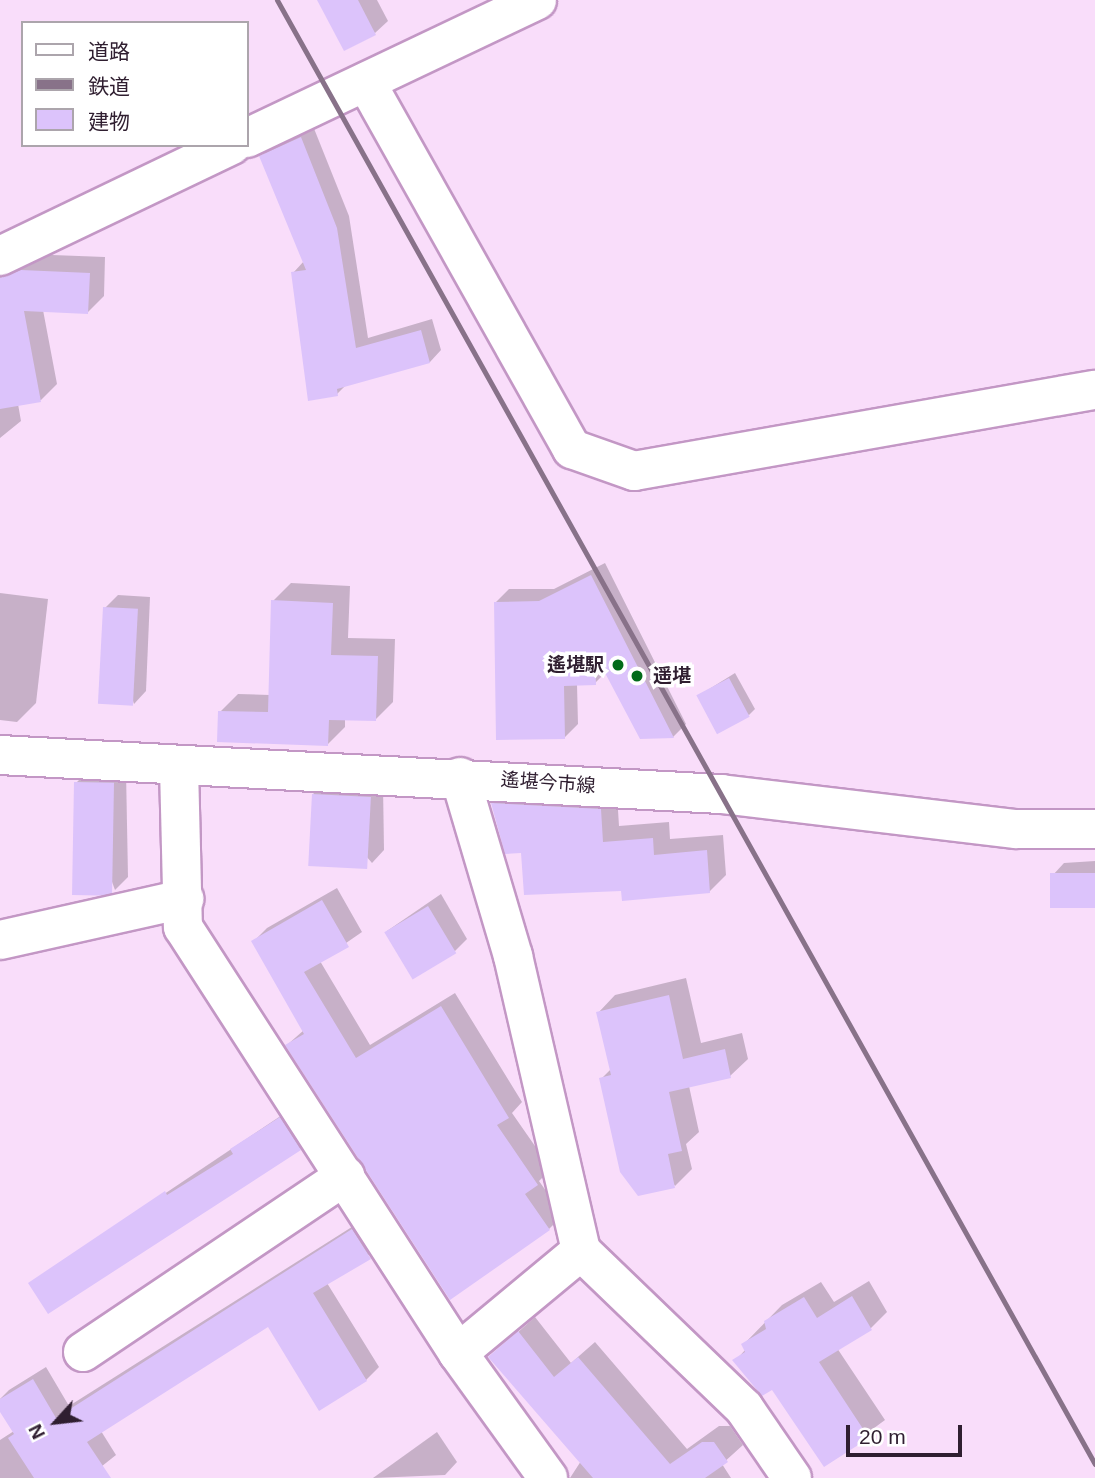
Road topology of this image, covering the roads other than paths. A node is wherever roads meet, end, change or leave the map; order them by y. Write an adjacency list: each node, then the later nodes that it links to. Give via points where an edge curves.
1 (537, 0): 2 (street)
2 (366, 82): 3 (street); 6 (street, via 572,449 634,471)
3 (248, 138)
4 (228, 147): 5 (street)
5 (0, 256)
6 (1095, 390)
7 (0, 755): 8 (street, 遙堪今市線)
8 (179, 767): 9 (street, 遙堪今市線); 11 (street)
9 (460, 777): 10 (street, 遙堪今市線, via 721,794 1016,829); 14 (street, via 513,956)
10 (1095, 829)
11 (184, 899): 12 (street); 13 (street, via 183,927)
12 (0, 940)
13 (345, 1177): 15 (street); 16 (street)
14 (581, 1251): 16 (street); 18 (street, via 744,1408)
15 (83, 1352)
16 (458, 1353): 17 (street)
17 (548, 1478)
18 (792, 1478)

